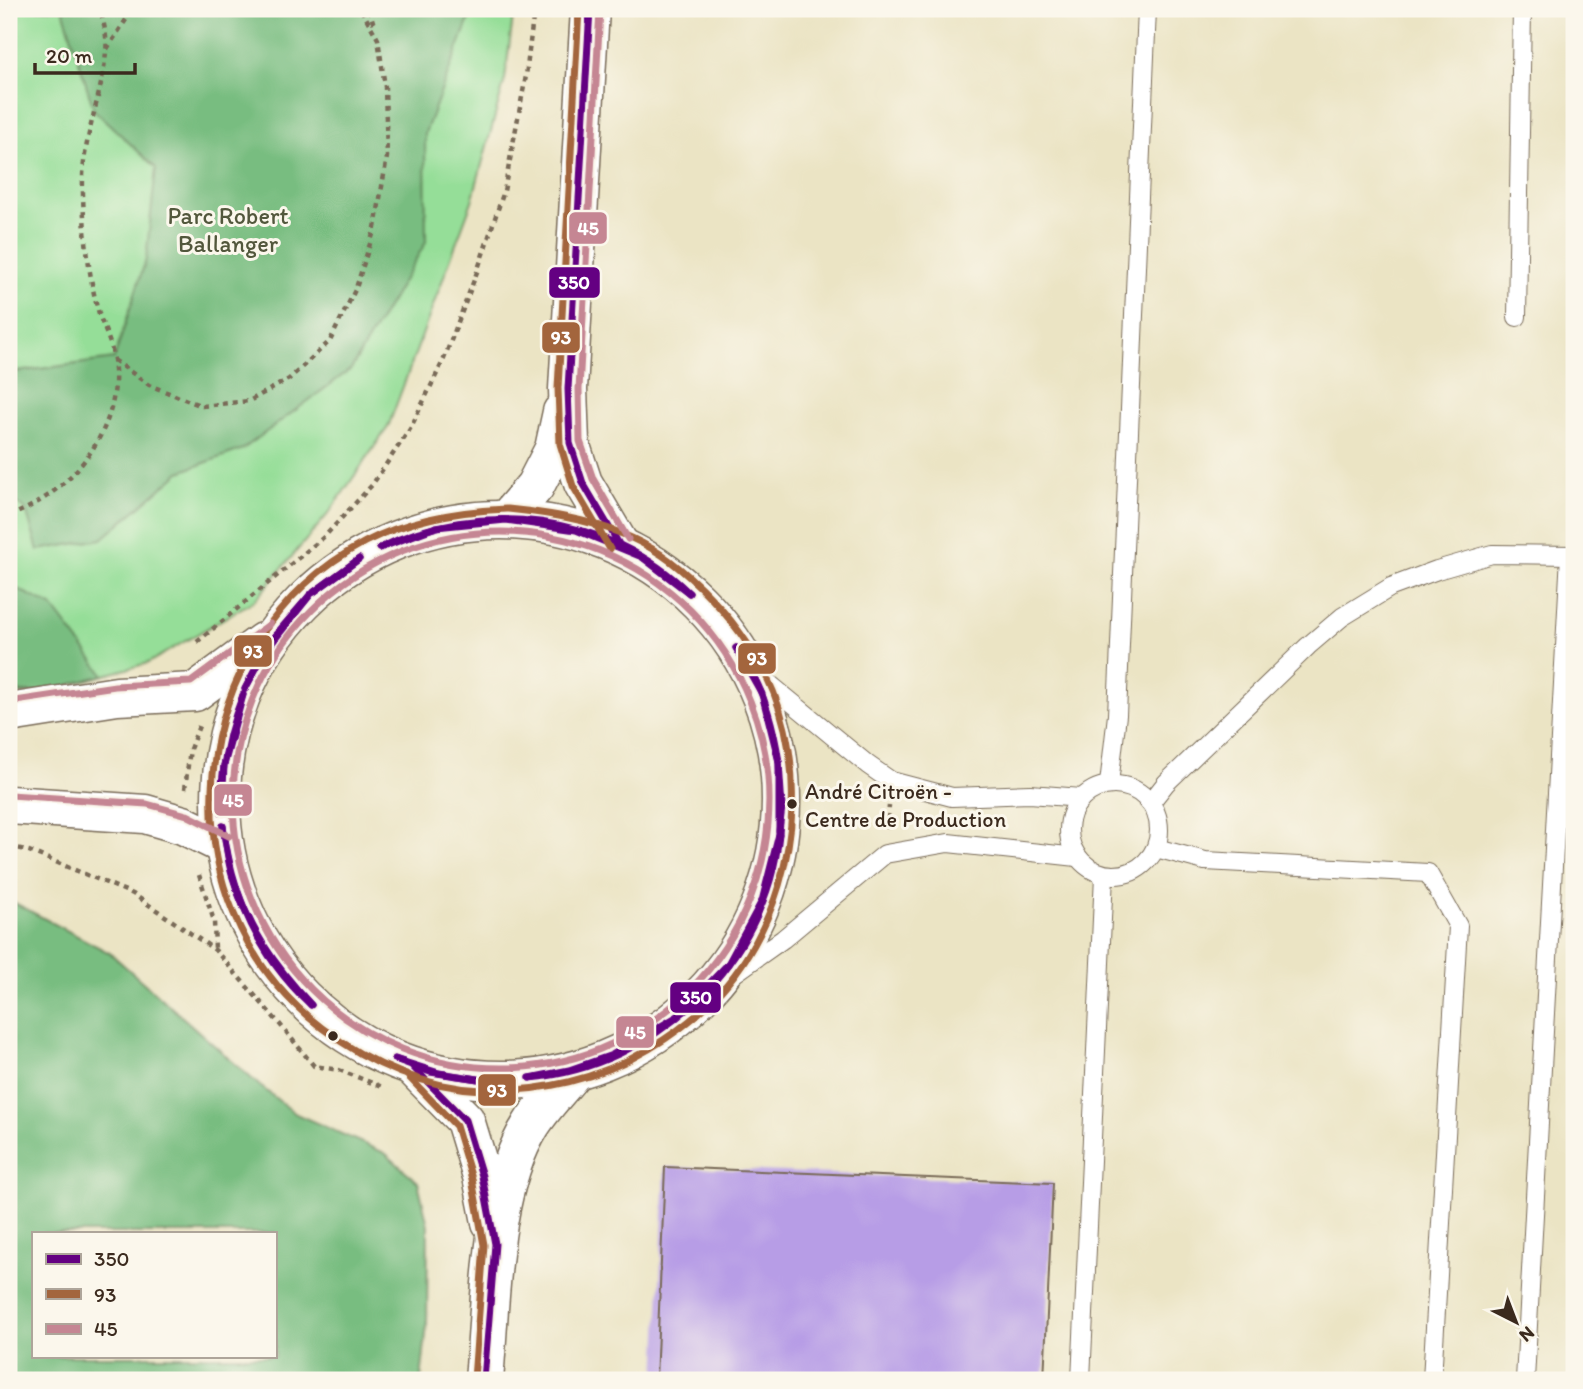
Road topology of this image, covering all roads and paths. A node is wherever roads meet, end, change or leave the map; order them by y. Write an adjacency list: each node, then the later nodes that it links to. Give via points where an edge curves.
1 (101, 9): 10 (path)
2 (134, 9): 10 (path)
3 (361, 9): 9 (path)
4 (369, 9): 9 (path)
5 (534, 9): 19 (path, via 504,191 444,359 410,429 372,485 325,536)
6 (590, 9): 13 (main road)
7 (1147, 9): 23 (lane, via 1117,715)
8 (1522, 9): 11 (lane)
9 (378, 39): 12 (path, via 387,157 374,228 356,288 330,341 289,379 248,401 202,406 149,385)
10 (107, 50): 12 (path, via 83,176 97,308)
11 (1517, 317)
12 (114, 359): 14 (path, via 110,417 91,453 60,487)
13 (568, 389): 15 (main road, via 554,449 536,486); 16 (main road, via 570,443 583,483)
14 (9, 516)
15 (507, 519): 16 (main road, via 564,526); 18 (main road, via 454,523 402,537 355,561 312,592)
16 (619, 544): 20 (main road, via 671,575 716,617)
17 (1572, 555): 25 (lane, via 1492,554 1437,569 1382,593 1342,617 1308,646); 41 (lane)
18 (276, 632): 21 (main road, via 195,692 117,696); 27 (main road, via 247,680 228,733 221,789)
19 (190, 648)
20 (750, 667): 22 (lane); 34 (main road, via 772,722 782,781 780,841 765,898 738,951)
21 (9, 713)
22 (891, 780): 24 (lane, via 952,797 1030,794); 30 (path)
23 (1109, 784): 24 (lane); 25 (lane, via 1140,791)
24 (1081, 798): 31 (lane, via 1068,834)
25 (1151, 802): 29 (lane, via 1160,832)
26 (9, 805): 27 (main road, via 145,814 183,825)
27 (224, 845): 35 (main road, via 236,894 258,941 287,983 324,1018 366,1046)
28 (9, 846): 33 (path, via 133,894)
29 (1156, 848): 32 (lane, via 1135,871); 40 (lane, via 1205,861 1428,873 1458,926)
30 (885, 854): 31 (lane, via 948,843); 34 (lane, via 783,939)
31 (1077, 857): 32 (lane)
32 (1104, 874): 39 (lane)
33 (215, 950)
34 (701, 998): 36 (main road, via 642,1042)
35 (413, 1067): 36 (main road, via 493,1080); 37 (main road, via 465,1119)
36 (574, 1071): 37 (main road, via 531,1125 509,1173)
37 (495, 1244): 38 (main road)
38 (484, 1380)
39 (1082, 1380)
40 (1432, 1380)
41 (1524, 1380)

